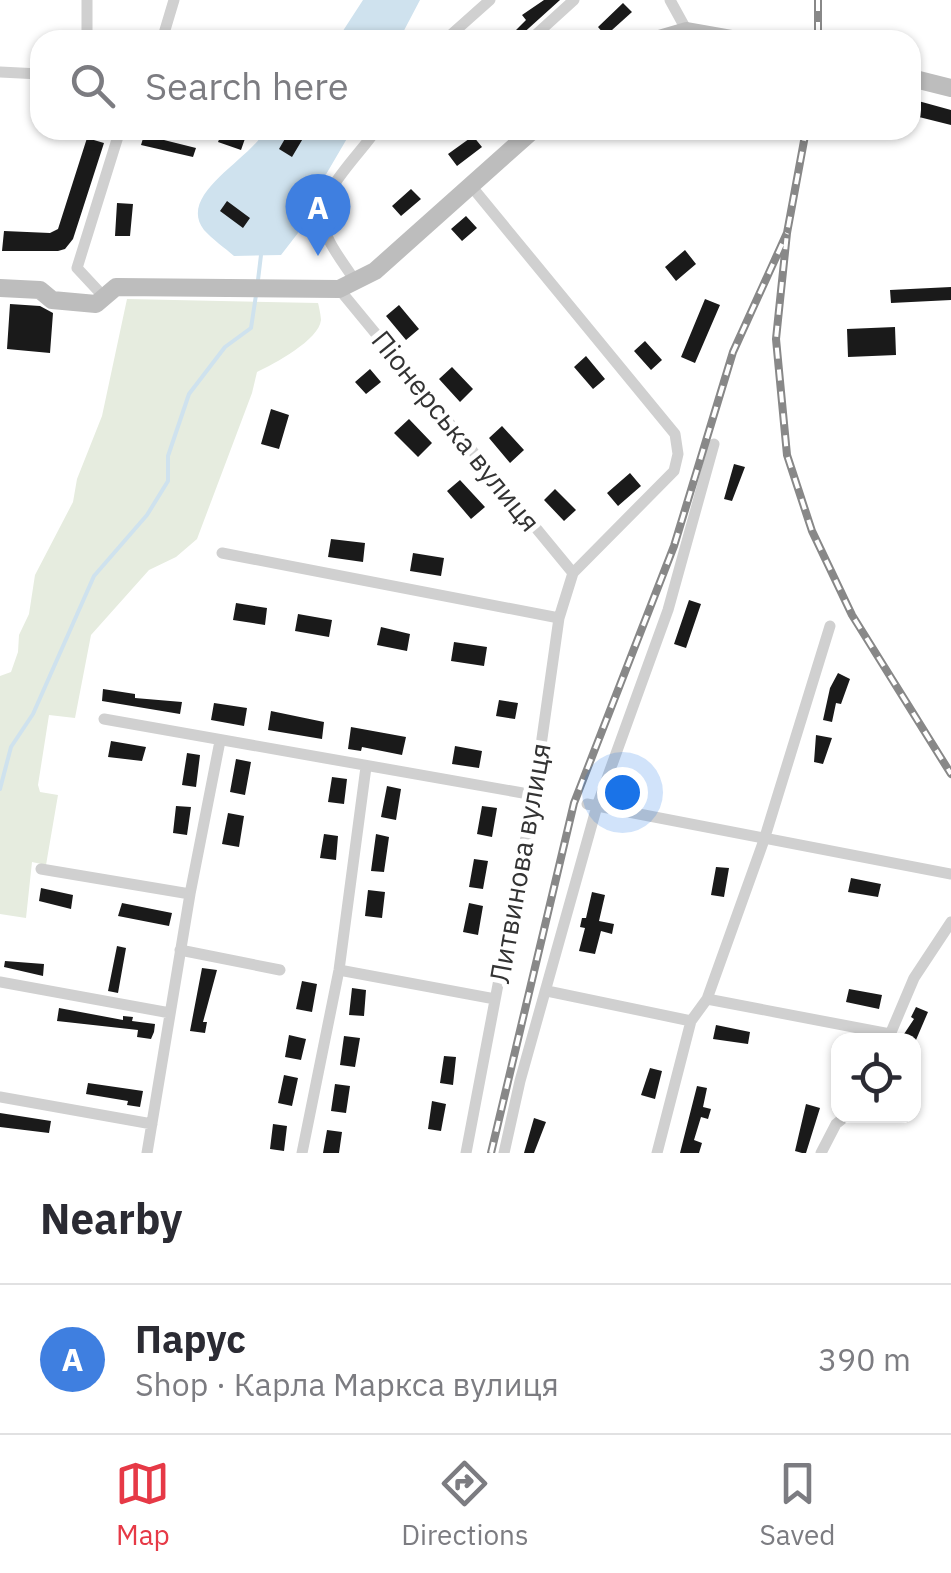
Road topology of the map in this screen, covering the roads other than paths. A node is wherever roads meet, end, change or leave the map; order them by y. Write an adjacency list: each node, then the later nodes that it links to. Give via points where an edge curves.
1 (86, 0): 6 (street)
2 (174, 0): 7 (street)
3 (490, 0): 8 (street)
4 (574, 0): 9 (street)
5 (670, 0): 10 (street)
6 (88, 30)
7 (165, 30)
8 (456, 30)
9 (541, 30)
10 (687, 30)
11 (0, 72): 12 (street)
12 (30, 74)
13 (921, 80): 14 (main road)
14 (951, 88)
15 (117, 140): 21 (street, via 77,268)
16 (368, 140): 19 (street, Піонерська вулиця, via 326,196 322,218)
17 (522, 140): 18 (main road)
18 (472, 187): 19 (main road, via 374,271); 24 (street, via 675,434 674,472)
19 (347, 285): 21 (main road); 24 (street, Піонерська вулиця)
20 (0, 288): 21 (main road, via 96,304)
21 (110, 292)
22 (714, 444): 31 (street, via 668,610)
23 (222, 554): 25 (street)
24 (573, 574): 25 (street, Литвинова вулиця)
25 (559, 618): 30 (street, Литвинова вулиця)
26 (830, 626): 32 (street)
27 (104, 719): 28 (street)
28 (220, 742): 29 (street); 35 (street)
29 (366, 767): 30 (street); 39 (street)
30 (534, 794): 42 (street, Литвинова вулиця)
31 (592, 805): 32 (street); 41 (street)
32 (764, 840): 34 (street); 43 (street)
33 (41, 869): 35 (street)
34 (951, 874)
35 (190, 894): 37 (street)
36 (951, 922): 47 (street, via 914,978)
37 (180, 950): 38 (street); 44 (street)
38 (280, 970)
39 (338, 970): 42 (street); 52 (street)
40 (0, 982): 44 (street)
41 (547, 991): 45 (street); 54 (street)
42 (495, 999): 53 (street, Литвинова вулиця)
43 (707, 999): 45 (street); 46 (street)
44 (170, 1013): 50 (street)
45 (691, 1022): 55 (street)
46 (869, 1033)
47 (890, 1033)
48 (0, 1097): 50 (street)
49 (837, 1123): 56 (street)
50 (152, 1124): 51 (street)
51 (147, 1153)
52 (302, 1153)
53 (466, 1153)
54 (504, 1153)
55 (657, 1153)
56 (822, 1153)

